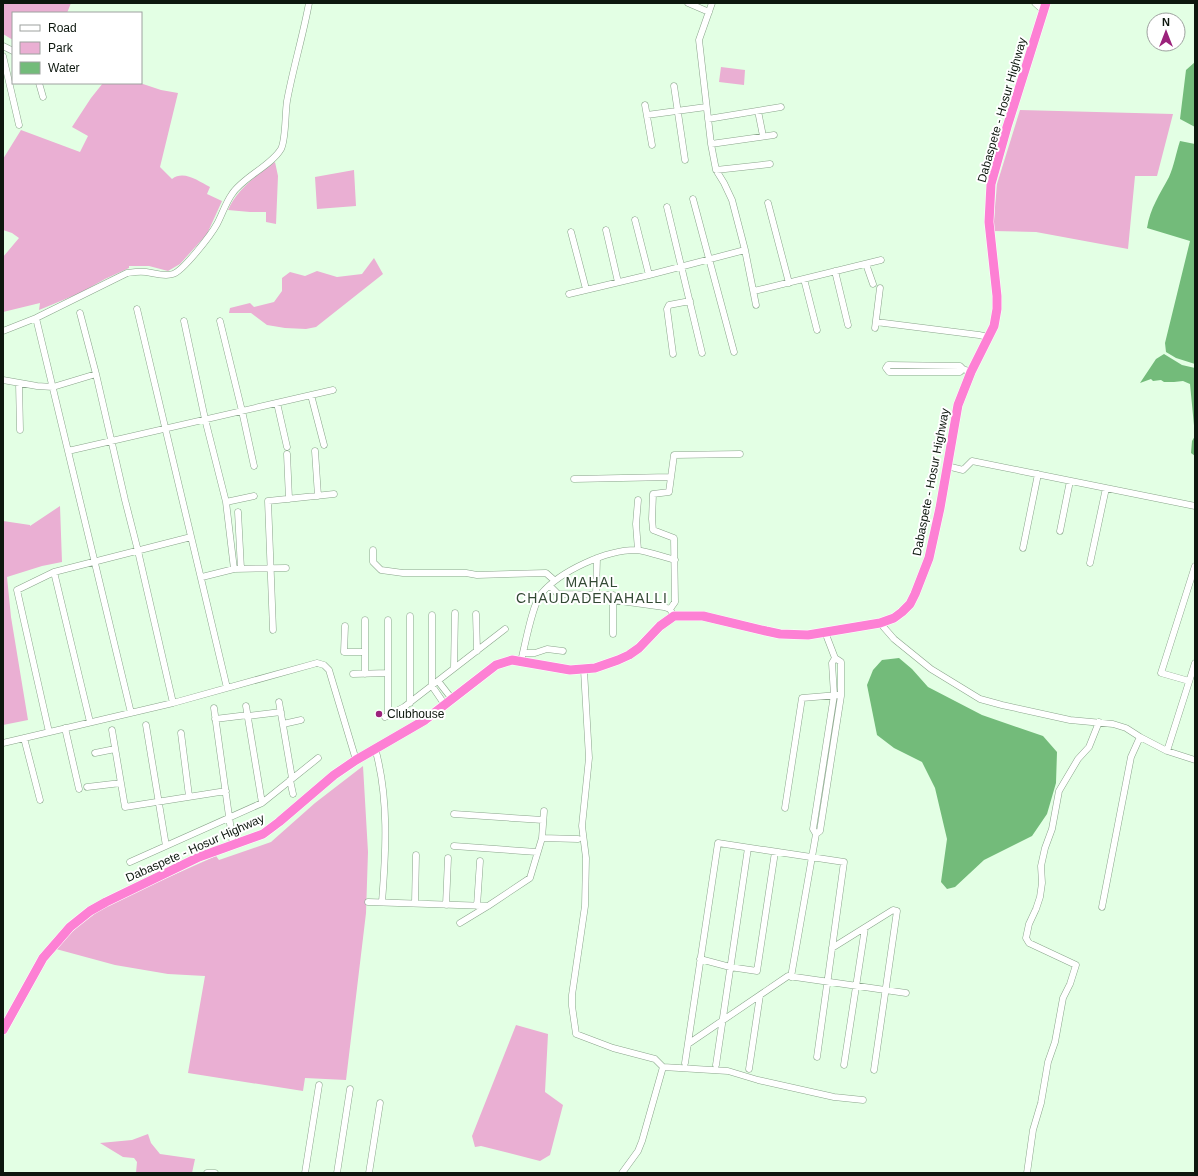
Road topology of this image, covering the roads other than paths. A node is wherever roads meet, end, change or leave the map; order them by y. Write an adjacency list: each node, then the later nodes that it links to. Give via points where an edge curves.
1 (309, 3): 55 (street, via 288,100 281,148 276,156 238,186 211,234 183,267 173,274 164,275 127,273)
2 (688, 3): 6 (street)
3 (712, 3): 6 (street)
4 (1035, 3): 5 (street)
5 (1045, 7): 61 (highway, Dabaspete - Hosur Highway, via 991,184 989,222 997,296 994,326)
6 (709, 12): 16 (street, via 699,40)
7 (3, 46): 8 (street)
8 (12, 50)
9 (3, 56): 10 (street)
10 (10, 84): 12 (street); 22 (street)
11 (39, 84): 14 (street)
12 (3, 86)
13 (674, 86): 18 (street)
14 (43, 97)
15 (645, 105): 20 (street)
16 (706, 107): 18 (street); 21 (street)
17 (781, 107): 19 (street)
18 (678, 111): 20 (street); 27 (street)
19 (758, 111): 21 (street); 24 (street)
20 (647, 116): 26 (street)
21 (708, 119): 25 (street)
22 (20, 125)
23 (774, 135): 24 (street)
24 (763, 136): 25 (street)
25 (711, 144): 29 (street)
26 (652, 145)
27 (685, 160)
28 (770, 164): 29 (street)
29 (716, 170): 36 (street, via 732,200)
30 (694, 199): 37 (street)
31 (768, 203): 45 (street)
32 (667, 207): 40 (street)
33 (635, 220): 42 (street)
34 (606, 230): 44 (street)
35 (571, 232): 48 (street)
36 (745, 250): 37 (street); 49 (street)
37 (710, 259): 40 (street); 62 (street)
38 (881, 260): 39 (street)
39 (866, 264): 41 (street); 46 (street)
40 (682, 266): 42 (street); 51 (street)
41 (835, 271): 43 (street); 58 (street)
42 (649, 275): 44 (street)
43 (804, 279): 45 (street); 59 (street)
44 (618, 282): 48 (street)
45 (789, 283): 49 (street)
46 (873, 284)
47 (880, 288): 61 (street, via 875,325)
48 (586, 289): 50 (street)
49 (754, 291): 52 (street)
50 (569, 294)
51 (690, 301): 63 (street); 64 (street, via 669,305 667,309)
52 (756, 305)
53 (137, 309): 75 (street)
54 (80, 314): 66 (street)
55 (36, 318): 60 (street); 69 (street)
56 (184, 321): 74 (street)
57 (220, 322): 73 (street)
58 (848, 325)
59 (817, 330)
60 (3, 331)
61 (988, 337): 65 (highway, Dabaspete - Hosur Highway)
62 (734, 352)
63 (702, 353)
64 (673, 354)
65 (967, 370): 65 (street, via 889,372 886,368 888,365 960,366); 85 (highway, Dabaspete - Hosur Highway)
66 (96, 374): 69 (street); 77 (street)
67 (3, 380): 68 (street)
68 (19, 383): 69 (street); 76 (street)
69 (53, 387): 80 (street)
70 (333, 390): 71 (street)
71 (311, 395): 72 (street); 78 (street)
72 (277, 403): 73 (street); 79 (street)
73 (242, 411): 74 (street); 84 (street)
74 (205, 419): 75 (street); 96 (street)
75 (164, 429): 77 (street); 100 (street)
76 (20, 430)
77 (111, 441): 80 (street); 104 (street)
78 (324, 445)
79 (287, 447)
80 (68, 450): 107 (street)
81 (315, 452): 93 (street)
82 (287, 454): 94 (street)
83 (740, 454): 87 (street, via 674,455)
84 (254, 466)
85 (947, 466): 86 (street, via 963,470 972,461); 128 (highway, Dabaspete - Hosur Highway, via 935,535 920,583 910,604 894,618)
86 (1038, 474): 89 (street); 101 (street)
87 (670, 477): 88 (street); 106 (street, via 669,492 653,494 652,518 653,530 674,538)
88 (574, 479)
89 (1070, 480): 90 (street); 99 (street)
90 (1106, 488): 97 (street); 108 (street)
91 (334, 494): 93 (street)
92 (254, 496): 96 (street)
93 (318, 496): 94 (street)
94 (289, 499): 110 (street, via 268,501)
95 (638, 500): 103 (street)
96 (226, 502): 112 (street)
97 (1195, 506)
98 (238, 512): 113 (street)
99 (1060, 531)
100 (191, 537): 104 (street); 115 (street)
101 (1023, 548)
102 (373, 550): 116 (street, via 373,562 381,570 477,575 546,573)
103 (638, 550): 105 (street); 106 (street)
104 (138, 551): 107 (street); 153 (street)
105 (597, 558): 116 (street); 119 (street)
106 (674, 560): 121 (street)
107 (94, 562): 114 (street); 158 (street)
108 (1090, 563)
109 (1195, 566): 117 (street)
110 (270, 568): 111 (street); 113 (street); 131 (street)
111 (286, 568)
112 (234, 569): 113 (street); 115 (street)
113 (241, 569)
114 (54, 572): 162 (street); 168 (street, via 17,590)
115 (202, 578): 148 (street)
116 (552, 583): 119 (street, via 558,594); 137 (street, via 541,594 535,606)
117 (1188, 589): 118 (street); 146 (street, via 1161,673)
118 (1195, 592)
119 (596, 594): 120 (street, via 613,595)
120 (613, 600): 121 (street, via 664,607); 133 (street)
121 (672, 612): 132 (highway, Dabaspete - Hosur Highway, via 703,616 780,634 808,635); 141 (highway, Dabaspete - Hosur Highway, via 630,655)
122 (455, 613): 140 (street)
123 (476, 614): 134 (street)
124 (410, 616): 154 (street)
125 (432, 616): 147 (street)
126 (366, 620): 136 (street)
127 (388, 620): 144 (street)
128 (880, 623): 132 (highway, Dabaspete - Hosur Highway); 163 (street, via 894,639 931,669 980,699 1070,720)
129 (344, 626): 136 (street, via 344,652)
130 (505, 629): 134 (street)
131 (272, 630)
132 (825, 632): 138 (street)
133 (613, 634)
134 (477, 650): 140 (street)
135 (564, 651): 137 (street, via 547,649)
136 (365, 652): 143 (street)
137 (522, 657): 141 (highway, Dabaspete - Hosur Highway, via 570,670); 152 (highway, Dabaspete - Hosur Highway, via 496,665)
138 (835, 658): 149 (street, via 832,663); 150 (street, via 841,662)
139 (1195, 662): 146 (street)
140 (454, 668): 145 (street)
141 (584, 670): 234 (street, via 589,758 582,826 586,858 585,906 572,995 574,1025 576,1034 613,1048 655,1059)
142 (353, 674): 143 (street)
143 (365, 674): 144 (street)
144 (388, 674): 154 (street, via 386,716)
145 (438, 681): 147 (street); 152 (street)
146 (1189, 681): 175 (street)
147 (432, 686): 152 (street); 154 (street)
148 (227, 688): 153 (street); 178 (street, via 317,663 324,665 329,670)
149 (834, 695): 150 (street); 190 (street, via 802,698); 195 (street, via 814,829)
150 (841, 696): 195 (street, via 820,831)
151 (280, 702): 157 (street)
152 (449, 702): 173 (highway, Dabaspete - Hosur Highway, via 425,720)
153 (173, 703): 158 (street)
154 (410, 703)
155 (246, 706): 159 (street)
156 (214, 708): 160 (street)
157 (281, 712): 159 (street); 164 (street)
158 (131, 713): 162 (street)
159 (248, 715): 160 (street); 189 (street)
160 (215, 719): 184 (street)
161 (301, 720): 164 (street)
162 (90, 722): 166 (street)
163 (1099, 722): 171 (street, via 1126,728); 247 (street, via 1089,747 1078,759 1059,791 1052,829 1041,866 1040,897 1026,938 1029,943 1076,965 1063,998 1033,1130)
164 (283, 724): 180 (street)
165 (146, 725): 188 (street)
166 (65, 728): 168 (street); 183 (street)
167 (112, 730): 174 (street)
168 (49, 732): 170 (street)
169 (182, 733): 186 (street)
170 (24, 738): 172 (street); 187 (street)
171 (1140, 738): 175 (street); 215 (street, via 1130,757)
172 (3, 743)
173 (376, 748): 178 (highway, Dabaspete - Hosur Highway); 210 (street, via 382,770 386,826)
174 (115, 749): 176 (street); 181 (street)
175 (1167, 751): 179 (street)
176 (96, 753)
177 (318, 758): 180 (street)
178 (356, 760): 198 (highway, Dabaspete - Hosur Highway, via 263,834)
179 (1195, 760)
180 (291, 779): 185 (street); 189 (street)
181 (121, 783): 182 (street); 188 (street, via 125,807)
182 (87, 787)
183 (79, 789)
184 (226, 791): 186 (street); 193 (street)
185 (293, 794)
186 (189, 796): 188 (street)
187 (40, 800)
188 (158, 801): 199 (street)
189 (262, 803): 193 (street)
190 (785, 808)
191 (544, 811): 194 (street)
192 (454, 814): 194 (street)
193 (229, 818): 198 (street); 199 (street)
194 (543, 820): 196 (street)
195 (816, 834): 205 (street)
196 (542, 838): 197 (street); 202 (street)
197 (578, 839)
198 (233, 845): 228 (highway, Dabaspete - Hosur Highway, via 200,857 106,902 70,927 43,958)
199 (166, 846): 208 (street)
200 (454, 846): 202 (street)
201 (748, 848): 203 (street); 219 (street, via 718,843); 220 (street)
202 (538, 852): 214 (street, via 530,878)
203 (775, 852): 205 (street); 220 (street, via 757,971)
204 (416, 855): 211 (street)
205 (811, 857): 218 (street, via 844,862); 221 (street)
206 (448, 858): 212 (street)
207 (480, 861): 213 (street)
208 (130, 862)
209 (368, 902): 210 (street)
210 (382, 902): 211 (street)
211 (415, 904): 212 (street)
212 (446, 905): 213 (street)
213 (477, 906): 214 (street)
214 (488, 906): 216 (street)
215 (1102, 907)
216 (460, 923)
217 (865, 928): 218 (street); 223 (street); 224 (street, via 893,910 897,911)
218 (832, 948): 222 (street)
219 (700, 959): 220 (street); 229 (street)
220 (730, 967): 227 (street)
221 (791, 977): 222 (street); 226 (street, via 788,976)
222 (827, 982): 223 (street); 230 (street)
223 (856, 986): 224 (street); 233 (street)
224 (886, 990): 225 (street); 236 (street)
225 (906, 993)
226 (760, 995): 227 (street); 235 (street)
227 (722, 1020): 229 (street); 232 (street)
228 (3, 1030)
229 (688, 1044): 231 (street)
230 (817, 1057)
231 (685, 1063)
232 (716, 1065)
233 (844, 1065)
234 (663, 1067): 239 (street, via 728,1071 834,1097); 246 (street, via 642,1141)
235 (749, 1068)
236 (874, 1070)
237 (319, 1085): 243 (street)
238 (350, 1089): 244 (street)
239 (863, 1100)
240 (380, 1103): 245 (street)
241 (207, 1173): 242 (street)
242 (215, 1173)
243 (305, 1173)
244 (337, 1173)
245 (369, 1173)
246 (622, 1173)
247 (1027, 1173)

